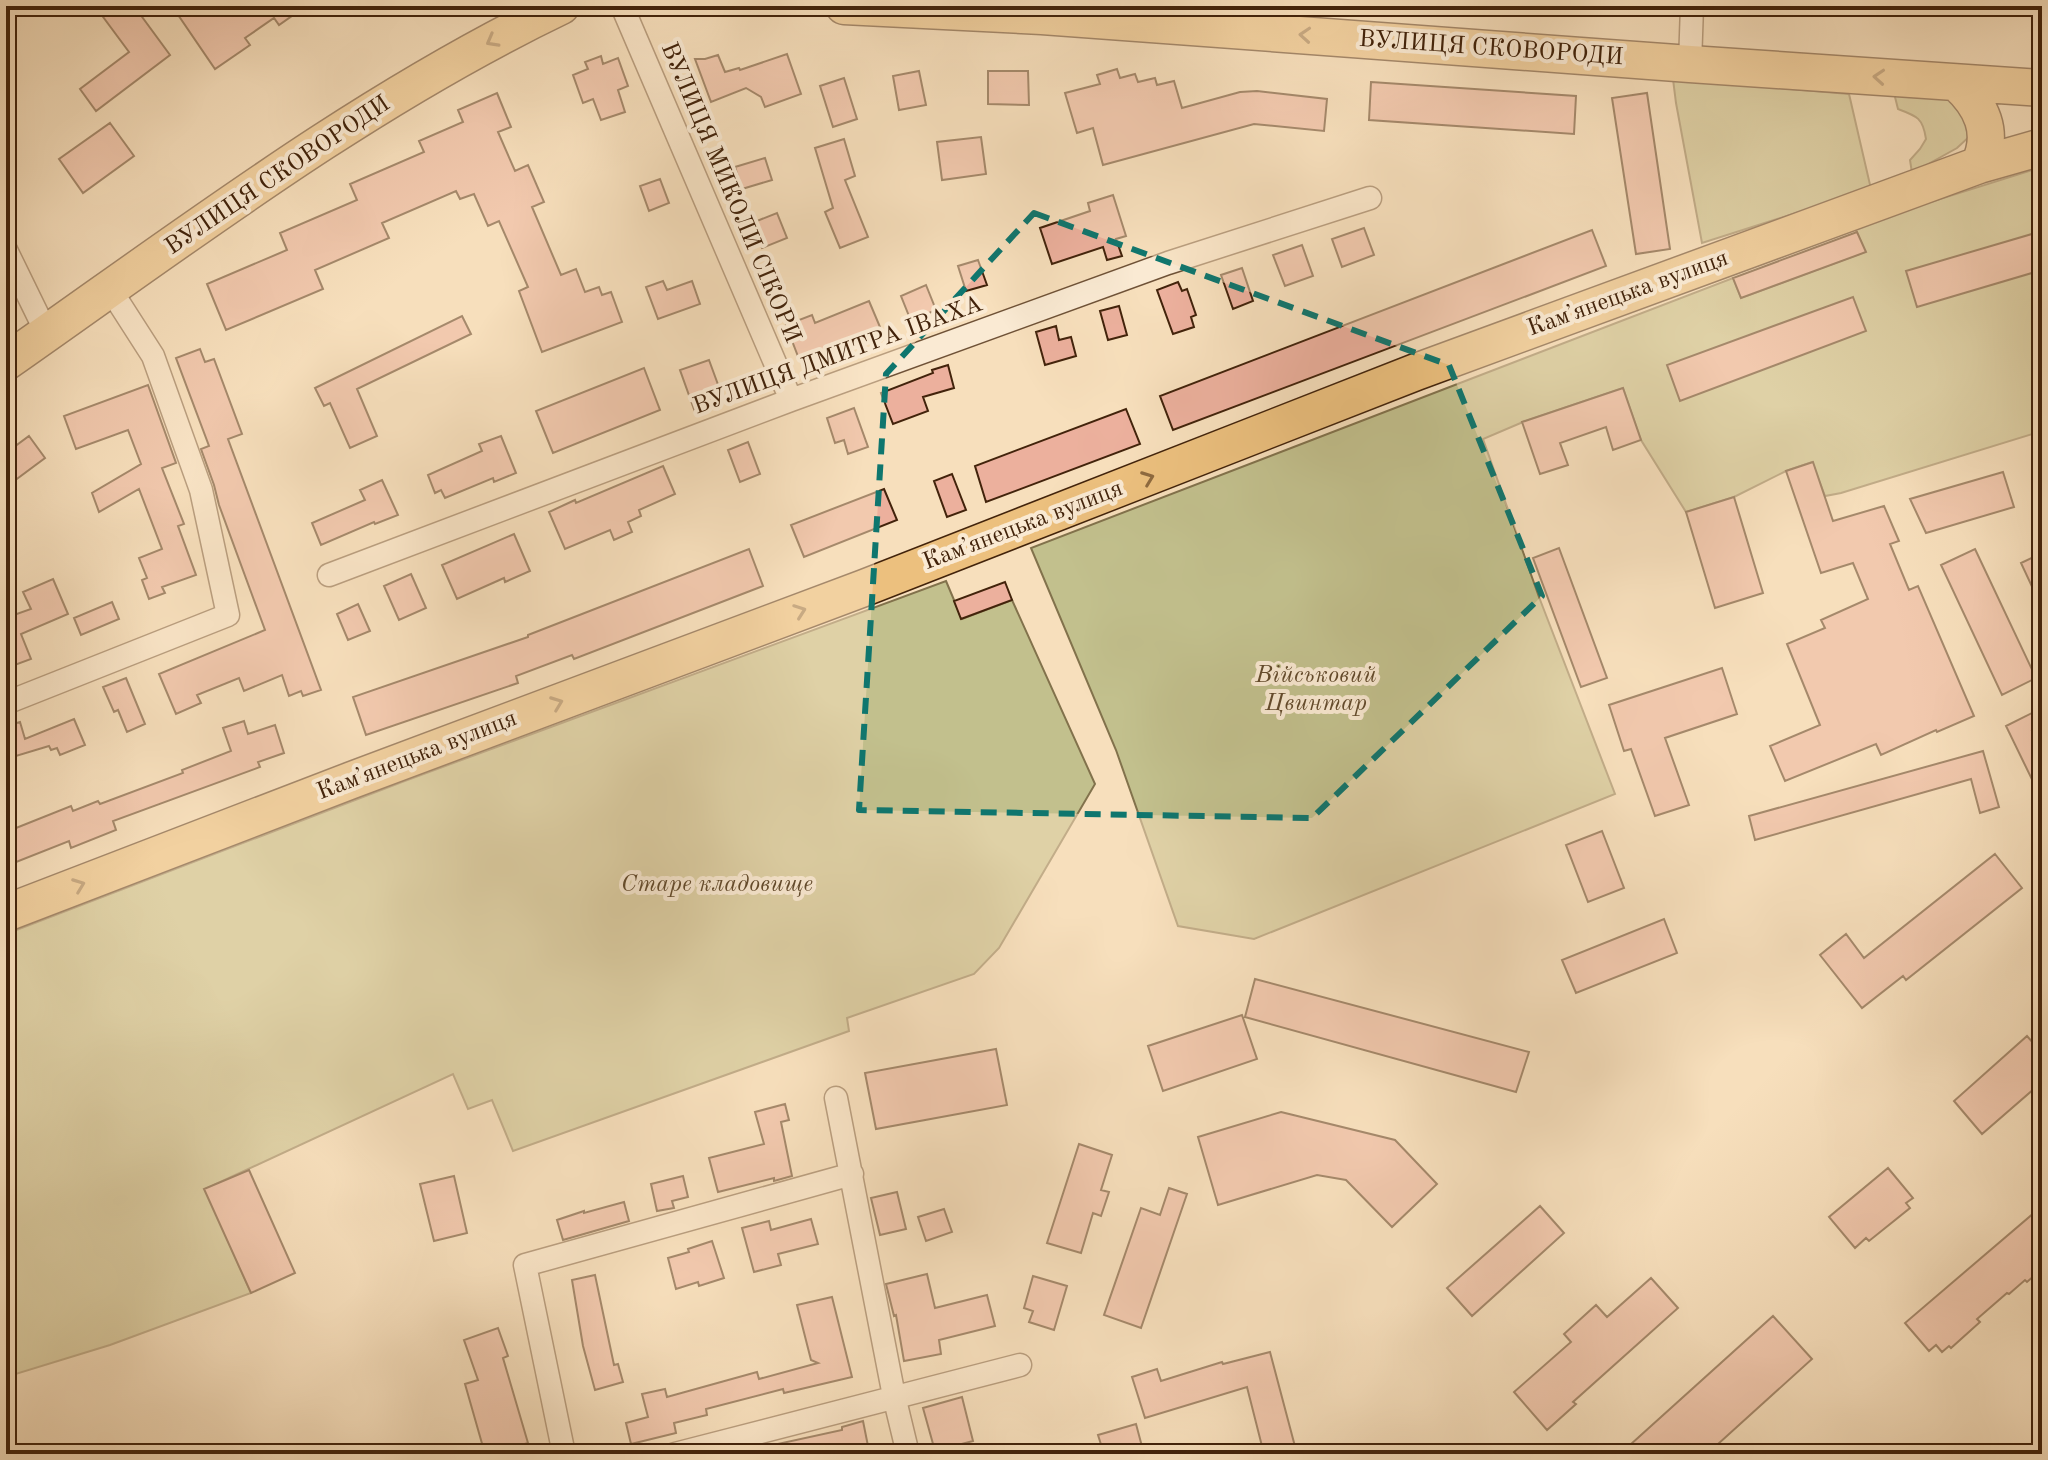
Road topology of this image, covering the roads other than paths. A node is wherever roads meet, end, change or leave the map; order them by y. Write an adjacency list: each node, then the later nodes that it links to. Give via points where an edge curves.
1 (561, 6): 12 (main road, ВУЛИЦЯ СКОВОРОДИ, one-way to 12, via 447,65 308,151)
2 (622, 6): 15 (street, ВУЛИЦЯ МИКОЛИ СІКОРИ)
3 (844, 6): 5 (main road, ВУЛИЦЯ СКОВОРОДИ, one-way to 3)
4 (1692, 6): 5 (street)
5 (1690, 64): 6 (main road, ВУЛИЦЯ СКОВОРОДИ, one-way to 5)
6 (1957, 83): 7 (main road, ВУЛИЦЯ СКОВОРОДИ); 9 (main road, via 1979,108 1985,125)
7 (2042, 88)
8 (2042, 147): 9 (main road, Камʼянецька вулиця)
9 (1979, 165): 18 (main road, Камʼянецька вулиця, one-way to 9, via 1416,372)
10 (1370, 198): 15 (street, ВУЛИЦЯ ДМИТРА ІВАХА, via 1168,263)
11 (6, 250): 13 (street)
12 (110, 289): 13 (main road, ВУЛИЦЯ СКОВОРОДИ); 17 (street, via 153,356 201,490 228,615)
13 (47, 334): 14 (main road, ВУЛИЦЯ СКОВОРОДИ)
14 (6, 362)
15 (791, 400): 16 (street, ВУЛИЦЯ ДМИТРА ІВАХА)
16 (329, 575)
17 (6, 703)
18 (6, 913)
19 (836, 1098): 20 (street)
20 (852, 1174): 22 (street); 23 (street, via 525,1265)
21 (1020, 1365): 22 (street)
22 (894, 1396): 24 (street); 25 (street)
23 (564, 1454)
24 (675, 1454)
25 (908, 1454)

